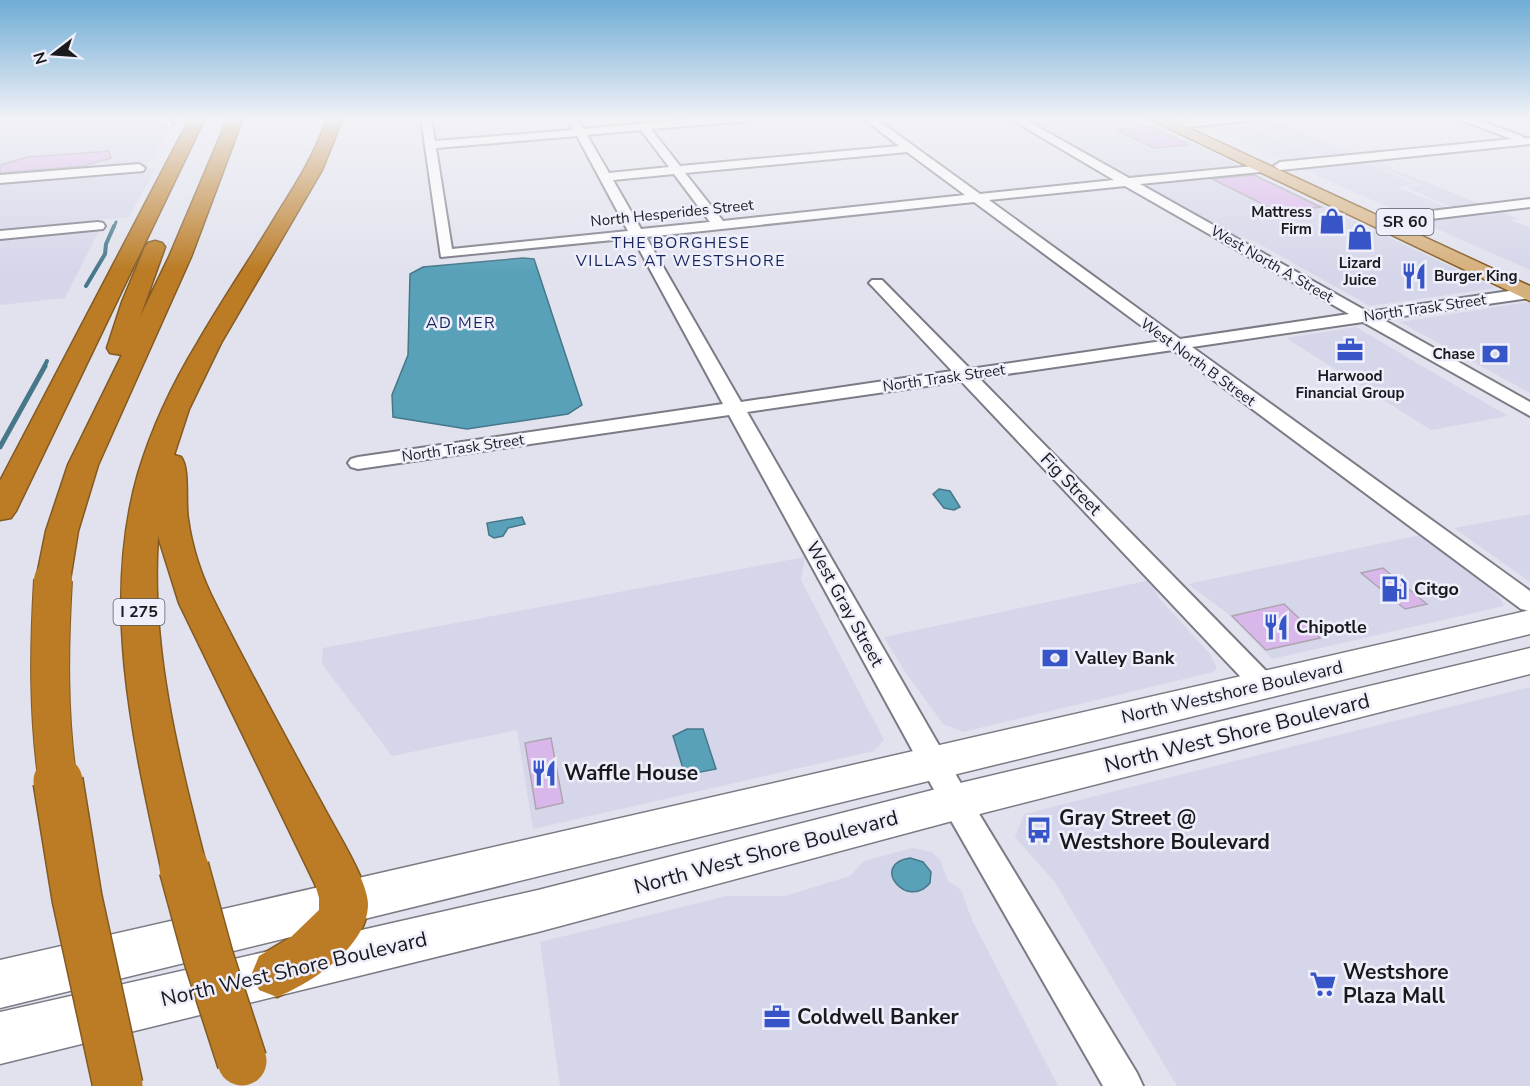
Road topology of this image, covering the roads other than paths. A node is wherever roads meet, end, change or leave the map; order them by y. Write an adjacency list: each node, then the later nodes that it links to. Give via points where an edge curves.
1 (130, 169): 17 (street)
2 (177, 169): 38 (highway)
3 (184, 169): 36 (highway, via 133,302)
4 (216, 169): 36 (highway, via 180,257)
5 (313, 169): 32 (highway, I 275)
6 (433, 169): 25 (street, North Hesperides Street, via 446,254)
7 (599, 169): 16 (street, West Gray Street)
8 (692, 169): 15 (street)
9 (935, 169): 20 (street, West North B Street)
10 (1103, 169): 18 (street, West North A Street)
11 (1253, 169): 18 (street, North Hesperides Street)
12 (1261, 169): 29 (main road, SR 60)
13 (1266, 169): 19 (main road)
14 (1286, 169): 19 (main road, SR 60)
15 (678, 170): 16 (street); 23 (street)
16 (604, 177): 25 (street, West Gray Street)
17 (0, 179)
18 (1126, 182): 20 (street, North Hesperides Street); 30 (street, West North A Street)
19 (1347, 196): 22 (main road, SR 60)
20 (976, 198): 23 (street, North Hesperides Street); 31 (street, West North B Street)
21 (1530, 203): 22 (street)
22 (1398, 219): 27 (main road, SR 60)
23 (720, 225): 25 (street, North Hesperides Street)
24 (98, 226): 26 (street)
25 (636, 234): 34 (street, West Gray Street)
26 (0, 235)
27 (1530, 279)
28 (877, 283): 33 (street, Fig Street)
29 (1530, 294): 30 (street, North Trask Street)
30 (1364, 317): 31 (street, North Trask Street); 35 (street, West North A Street)
31 (1174, 344): 33 (street, North Trask Street); 39 (street, West North B Street)
32 (197, 362): 44 (highway, via 177,424 172,457 168,491 174,542 196,603 331,866); 48 (highway, I 275, bridge, via 172,413 157,458 141,532 140,639 159,762 184,868)
33 (965, 375): 34 (street, North Trask Street); 42 (street, Fig Street)
34 (735, 409): 37 (street, North Trask Street); 43 (street, West Gray Street)
35 (1530, 410)
36 (93, 442): 49 (highway, bridge, via 67,510 53,580 48,693 58,783)
37 (358, 463)
38 (0, 511)
39 (1530, 603)
40 (1530, 622): 42 (main road, North Westshore Boulevard)
41 (1530, 661): 43 (main road, North West Shore Boulevard)
42 (1264, 685): 43 (main road, North Westshore Boulevard)
43 (945, 783): 44 (main road, North West Shore Boulevard); 45 (main road, North West Shore Boulevard, via 538,911); 50 (street, West Gray Street)
44 (344, 903): 45 (highway, via 337,923 321,944); 46 (main road, North West Shore Boulevard)
45 (277, 973): 47 (main road, North West Shore Boulevard)
46 (0, 984)
47 (0, 1038)
48 (246, 1074)
49 (118, 1086)
50 (1124, 1086)

